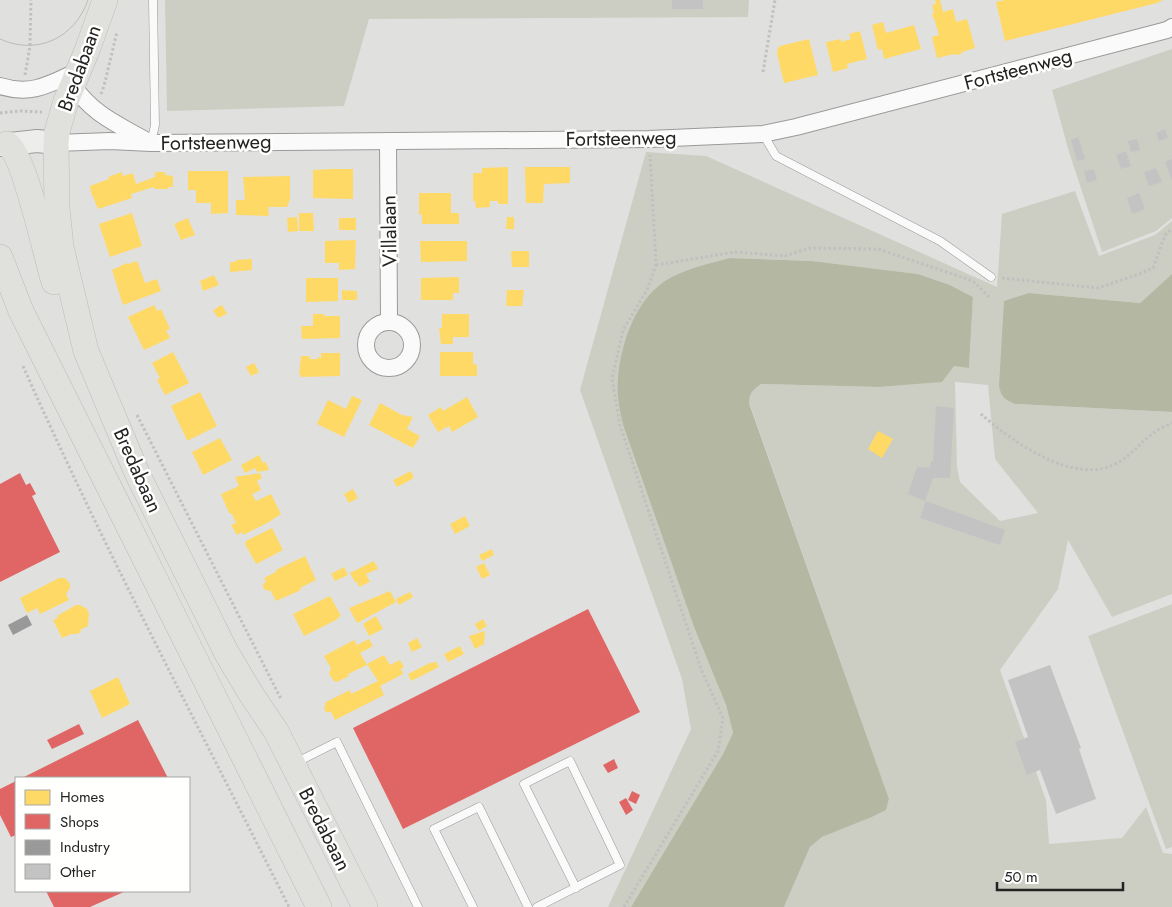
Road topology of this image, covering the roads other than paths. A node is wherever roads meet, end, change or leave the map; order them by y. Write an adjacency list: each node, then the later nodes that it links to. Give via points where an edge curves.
1 (105, 0): 4 (main road, Bredabaan)
2 (153, 0): 9 (lane, via 156,126)
3 (1172, 27): 6 (street, Fortsteenweg)
4 (75, 78): 5 (street, via 22,91); 8 (main road, Bredabaan, via 61,115); 9 (street, via 90,107)
5 (0, 86)
6 (763, 134): 7 (street, Fortsteenweg, via 649,139); 12 (lane, via 776,156 940,241)
7 (388, 141): 9 (street, Fortsteenweg); 13 (street, Villalaan)
8 (56, 143): 9 (street, Fortsteenweg); 10 (street, via 37,142); 14 (main road, Bredabaan, via 56,201 61,246)
9 (152, 143)
10 (2, 149): 14 (main road, via 24,174 59,298)
11 (0, 257): 17 (main road, Bredabaan, via 21,311)
12 (991, 277)
13 (389, 322)
14 (86, 350): 15 (main road, Bredabaan, via 137,473 226,652)
15 (293, 764): 16 (main road, Bredabaan); 21 (lane, via 336,742)
16 (323, 825): 17 (main road, via 310,810 294,811 287,816 283,826); 20 (main road, Bredabaan)
17 (284, 837): 19 (main road, Bredabaan)
18 (576, 888): 18 (lane, via 524,784 570,761 620,866); 24 (lane)
19 (319, 907)
20 (365, 907)
21 (418, 907)
22 (473, 907): 23 (lane, via 434,829 479,807)
23 (528, 907)
24 (537, 907)

